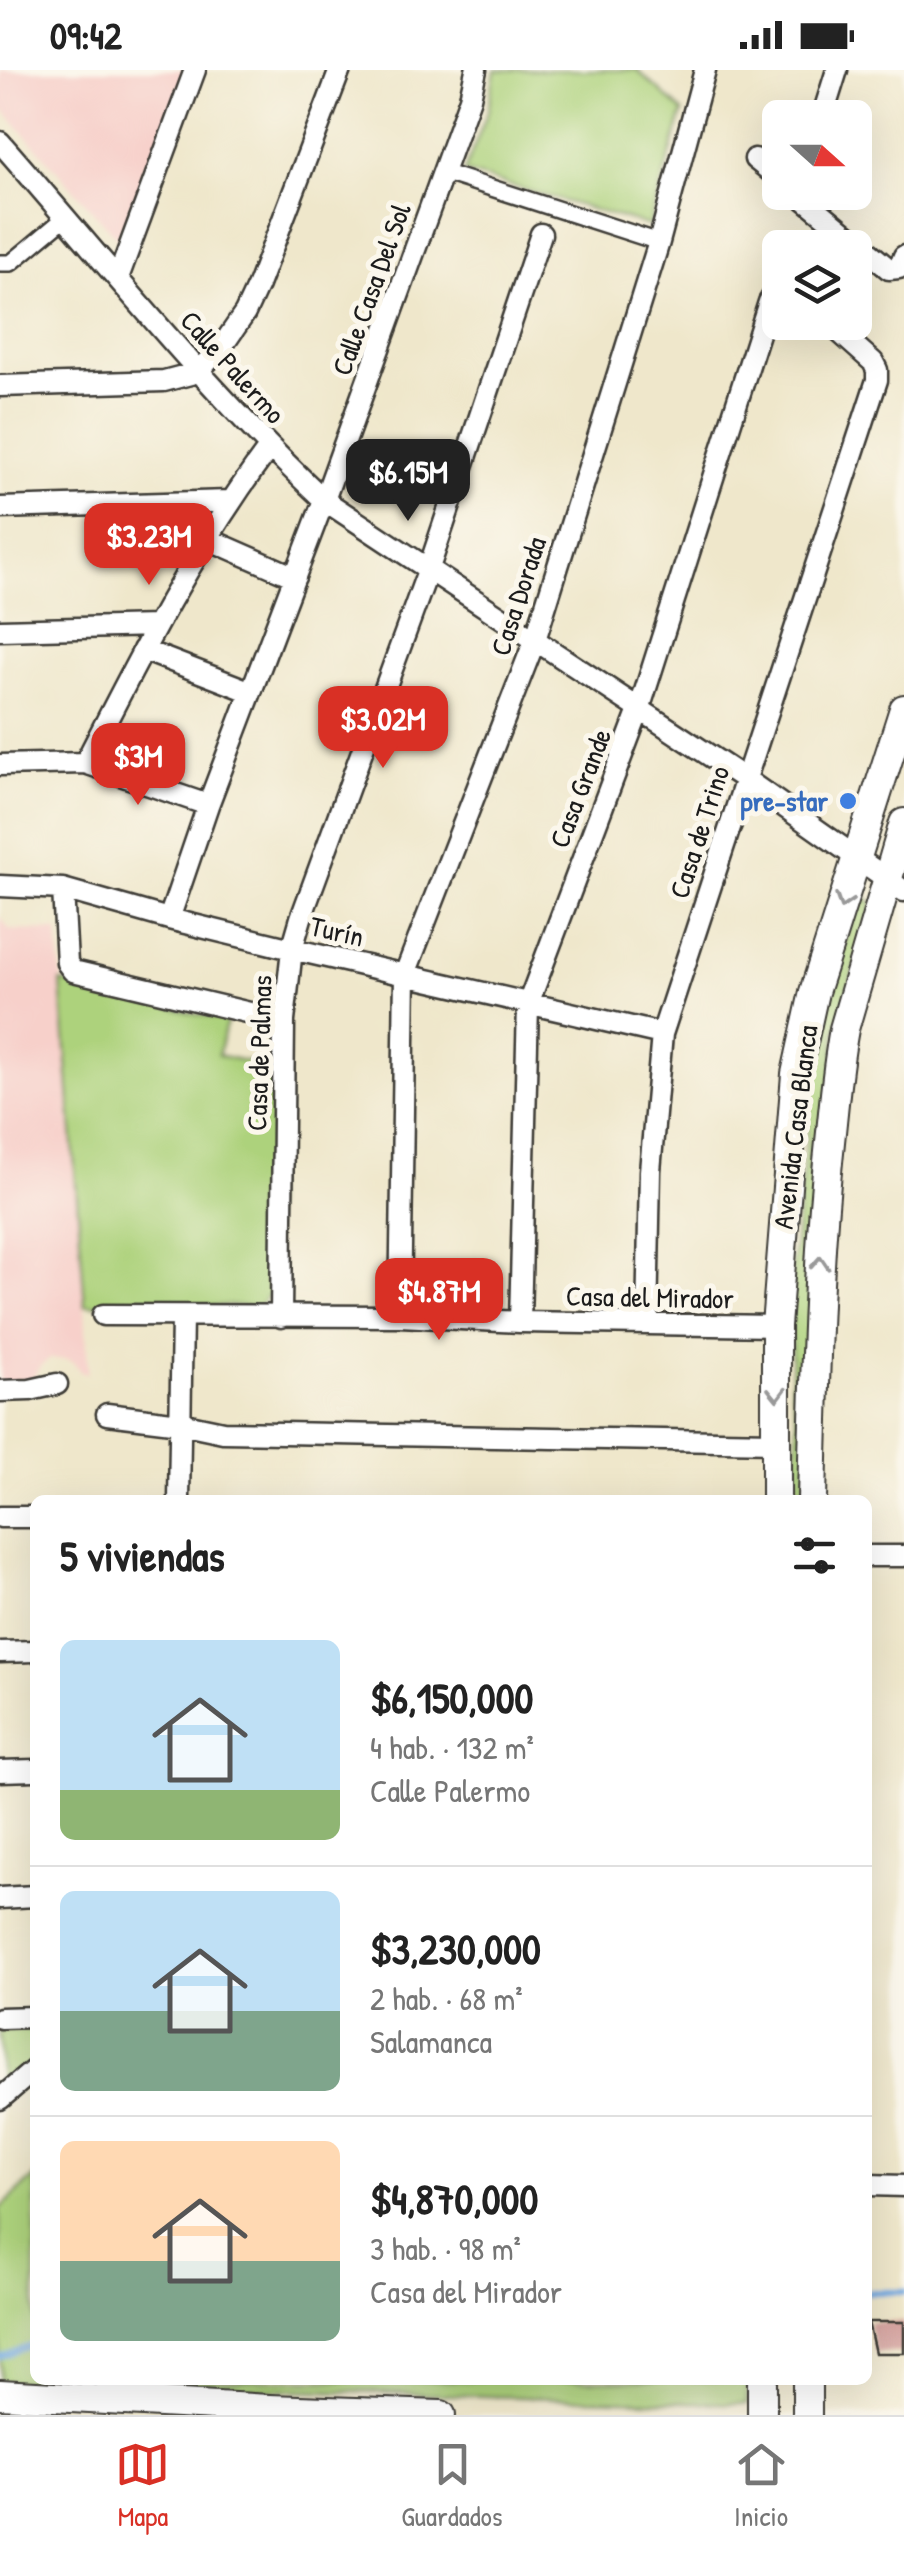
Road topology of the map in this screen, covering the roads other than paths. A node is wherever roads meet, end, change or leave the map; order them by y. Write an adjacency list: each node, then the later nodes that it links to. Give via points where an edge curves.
1 (195, 70): 17 (street)
2 (340, 70): 20 (street, via 245,313)
3 (476, 70): 10 (street, Calle Casa Del Sol)
4 (705, 70): 14 (street, Casa Dorada)
5 (837, 70): 6 (street)
6 (828, 100)
7 (0, 142): 12 (street, Calle Palermo)
8 (755, 158): 9 (street)
9 (762, 164)
10 (442, 172): 14 (street); 23 (street, Calle Casa Del Sol)
11 (818, 210): 16 (street, via 889,269)
12 (66, 217): 15 (street, via 11,264); 17 (street, Calle Palermo)
13 (540, 234): 27 (street, Casa de Palmas)
14 (659, 242): 31 (street, Casa Dorada)
15 (0, 263)
16 (900, 263)
17 (118, 278): 20 (street, Calle Palermo)
18 (762, 327): 35 (street, Casa Grande)
19 (848, 340): 38 (street, Casa de Trino, via 873,362 877,380)
20 (198, 372): 21 (street, via 150,382); 22 (street, Calle Palermo)
21 (0, 386)
22 (269, 448): 23 (street, Calle Palermo); 24 (street)
23 (324, 500): 27 (street, Calle Palermo); 28 (street, Calle Casa Del Sol)
24 (229, 501): 25 (street); 26 (street)
25 (0, 508)
26 (206, 538): 28 (street); 29 (street)
27 (430, 568): 31 (street, Calle Palermo); 46 (street, Casa de Palmas)
28 (295, 577): 33 (street, Calle Casa Del Sol)
29 (156, 626): 30 (street); 32 (street)
30 (0, 630)
31 (534, 640): 35 (street, Calle Palermo); 47 (street, Casa Dorada)
32 (143, 650): 33 (street); 36 (street)
33 (250, 691): 39 (street, Calle Casa Del Sol)
34 (904, 708): 41 (street, Avenida Casa Blanca)
35 (640, 710): 38 (street, Calle Palermo); 48 (street, Casa Grande)
36 (84, 763): 37 (street); 39 (street)
37 (0, 765)
38 (745, 780): 41 (street, Calle Palermo); 50 (street, Casa de Trino)
39 (208, 804): 45 (street, Calle Casa Del Sol)
40 (904, 823): 42 (street, Avenida Casa Blanca)
41 (858, 859): 42 (street, Calle Palermo); 57 (street, Avenida Casa Blanca, one-way to 57, via 814,992 796,1074)
42 (895, 885): 65 (street, Avenida Casa Blanca, one-way to 42, via 817,1300 839,1053)
43 (0, 886): 44 (street, Turín)
44 (63, 889): 45 (street, Turín); 49 (street, via 72,971)
45 (170, 919): 46 (street, Turín)
46 (292, 949): 47 (street, Turín); 49 (street, Casa de Palmas)
47 (405, 974): 48 (street, Turín); 52 (street, Casa Dorada)
48 (528, 1004): 50 (street, Turín); 55 (street, Casa Grande)
49 (284, 1021): 54 (street, Casa de Palmas)
50 (662, 1034): 56 (street, Casa de Trino)
51 (103, 1315): 53 (street, Casa del Mirador)
52 (400, 1316): 54 (street, Casa del Mirador); 55 (street, Casa del Mirador)
53 (182, 1317): 54 (street, Casa del Mirador); 61 (street)
54 (281, 1317)
55 (520, 1322): 56 (street, Casa del Mirador)
56 (647, 1324): 57 (street, Casa del Mirador)
57 (776, 1326): 62 (street, Avenida Casa Blanca, one-way to 62)
58 (56, 1384): 59 (street)
59 (0, 1391)
60 (107, 1414): 61 (street)
61 (180, 1423): 62 (street, via 224,1432); 63 (street)
62 (778, 1442): 64 (street, Avenida Casa Blanca)
63 (179, 1495)
64 (776, 1495)
65 (812, 1495)
66 (0, 1517): 67 (street)
67 (30, 1517)
68 (872, 1556): 69 (street)
69 (904, 1556)
70 (30, 1651): 71 (street)
71 (0, 1652)
72 (30, 1770): 73 (street)
73 (0, 1771)
74 (30, 1896): 75 (street)
75 (0, 1898)
76 (30, 2017): 77 (street)
77 (0, 2018)
78 (30, 2073): 79 (street)
79 (0, 2098)
80 (872, 2185): 81 (street)
81 (904, 2186)
82 (762, 2385): 86 (street)
83 (807, 2385): 87 (street)
84 (0, 2394): 85 (street)
85 (441, 2415)
86 (762, 2415)
87 (808, 2415)

